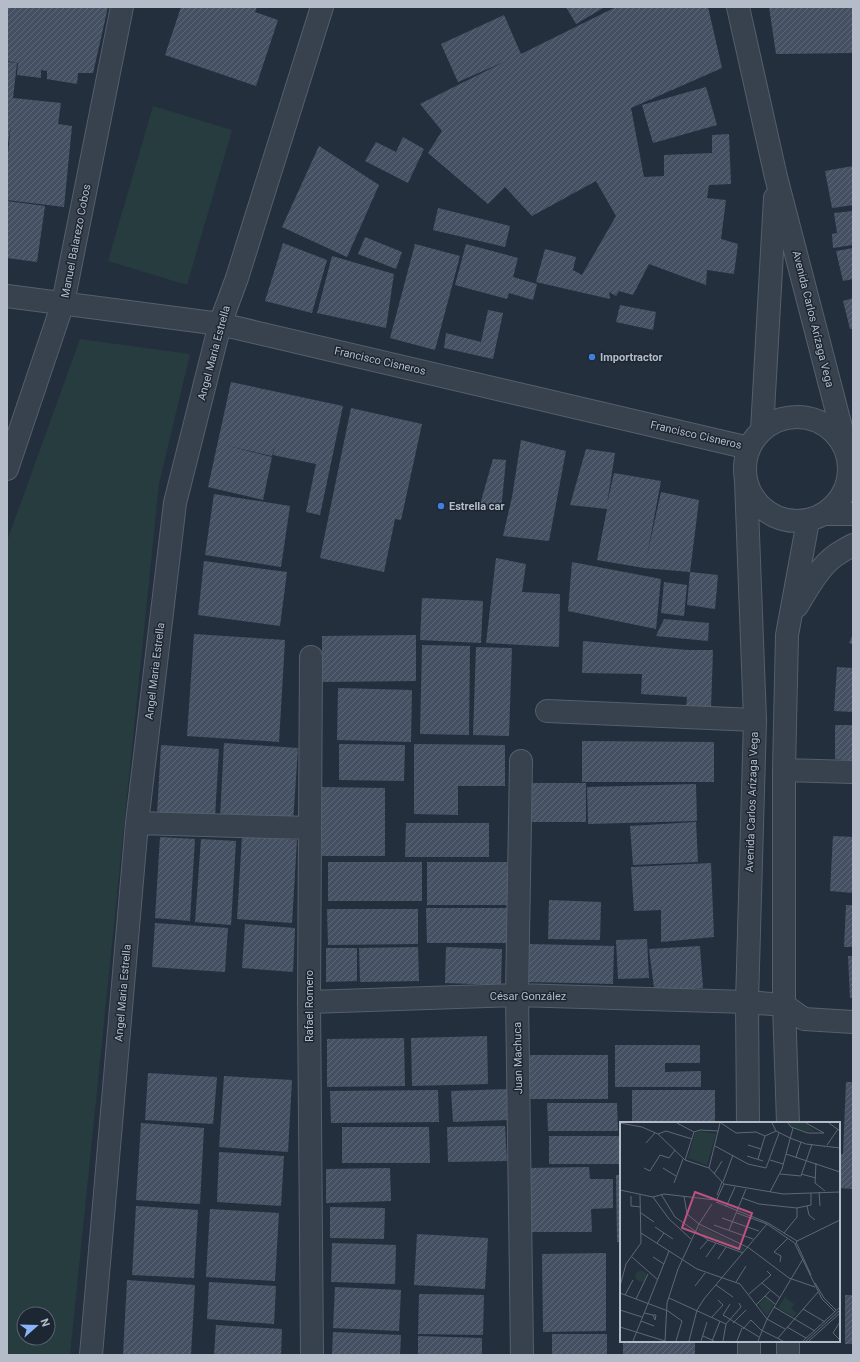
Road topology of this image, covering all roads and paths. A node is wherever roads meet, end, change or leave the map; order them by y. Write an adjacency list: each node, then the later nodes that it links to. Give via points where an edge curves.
1 (122, 7): 6 (street, Manuel Balarezo Cobos)
2 (322, 7): 7 (street, Angel Maria Estrella, via 237,278)
3 (738, 7): 4 (street, Avenida Carlos Arízaga Vega)
4 (776, 177): 8 (street, Avenida Carlos Arízaga Vega); 11 (street, Avenida Carlos Arízaga Vega)
5 (7, 296): 6 (street, Francisco Cisneros)
6 (64, 303): 7 (street, Francisco Cisneros); 10 (street, Manuel Balarezo Cobos)
7 (220, 324): 9 (street, Francisco Cisneros); 23 (street, Angel Maria Estrella, via 175,503)
8 (762, 430): 9 (street); 11 (street, via 784,417 810,417 832,430)
9 (750, 448): 12 (street, via 745,464)
10 (7, 470)
11 (851, 470): 14 (street, via 843,497)
12 (746, 481): 14 (street, via 755,500 769,514 788,521); 19 (street, Avenida Carlos Arízaga Vega)
13 (853, 514): 14 (street)
14 (817, 518): 16 (street)
15 (853, 545): 16 (street, via 831,559 808,586 796,608)
16 (788, 635): 21 (street)
17 (311, 657): 24 (street, Rafael Romero)
18 (547, 711): 19 (street)
19 (755, 720): 27 (street, Avenida Carlos Arízaga Vega)
20 (521, 761): 25 (street, Juan Machuca)
21 (784, 770): 22 (street); 28 (street)
22 (853, 772)
23 (138, 823): 24 (street); 34 (street, Angel Maria Estrella)
24 (310, 828): 26 (street, Rafael Romero)
25 (518, 995): 26 (street, César González); 27 (street, César González); 36 (street, Juan Machuca)
26 (309, 1002): 35 (street, Rafael Romero)
27 (747, 1002): 28 (street, César González); 30 (street, Avenida Carlos Arízaga Vega)
28 (784, 1005): 29 (street, via 804,1019); 31 (street)
29 (853, 1022)
30 (748, 1122)
31 (788, 1122)
32 (748, 1342): 37 (street)
33 (788, 1342): 38 (street)
34 (91, 1355)
35 (312, 1355)
36 (522, 1355)
37 (749, 1355)
38 (788, 1355)

